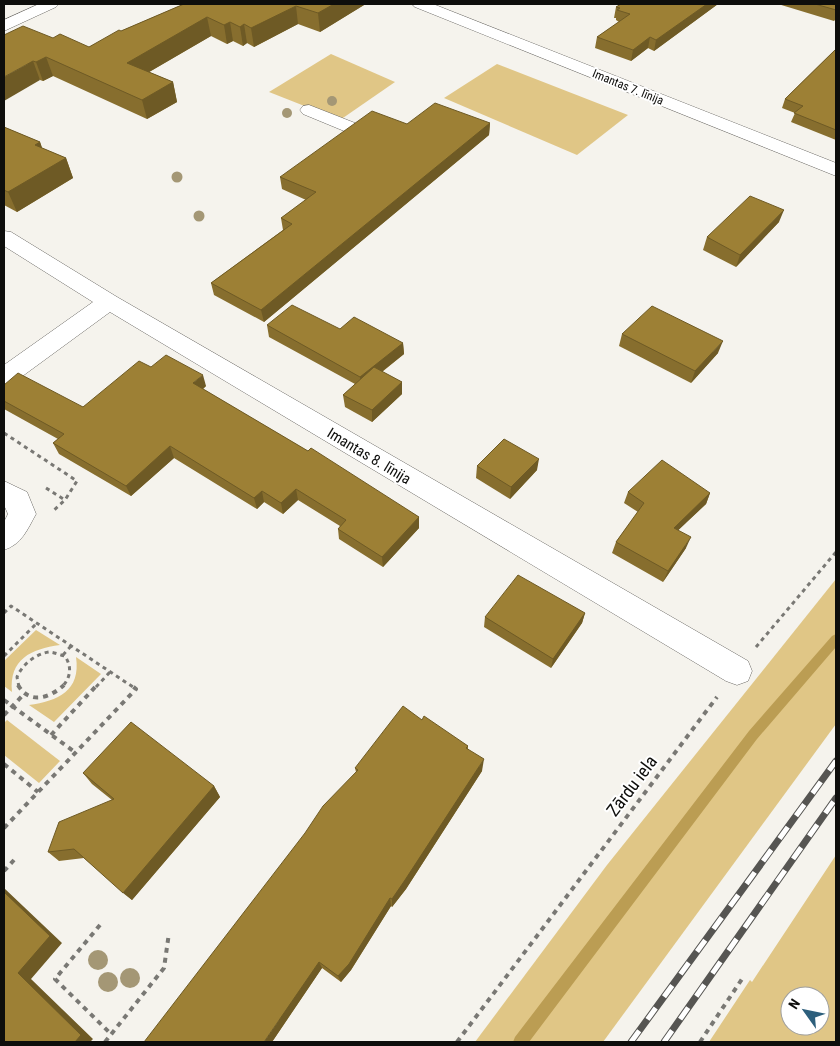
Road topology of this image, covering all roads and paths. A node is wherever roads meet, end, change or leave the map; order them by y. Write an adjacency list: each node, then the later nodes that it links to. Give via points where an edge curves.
1 (51, 4): 3 (street)
2 (420, 4): 6 (street, Imantas 7. līnija)
3 (4, 26)
4 (309, 110): 5 (street)
5 (348, 127)
6 (836, 170)
7 (4, 237): 8 (street, Imantas 8. līnija)
8 (109, 302): 9 (street); 18 (street, Imantas 8. līnija)
9 (4, 377)
10 (4, 492): 11 (street, via 17,500 22,514 13,531)
11 (4, 539)
12 (836, 552): 18 (path, Zārdu iela)
13 (4, 613): 14 (path, via 11,606)
14 (37, 623): 15 (path); 16 (path)
15 (71, 646): 17 (path); 19 (path)
16 (4, 656)
17 (63, 656): 20 (path, via 50,652 27,662 18,677 18,685); 20 (path, via 71,668 70,676 60,690 44,698)
18 (737, 671): 36 (path, Zārdu iela)
19 (110, 672): 24 (path); 25 (path, via 136,689)
20 (24, 694): 22 (path)
21 (4, 700): 22 (path)
22 (12, 706): 23 (path); 24 (path)
23 (4, 715)
24 (51, 735): 25 (path)
25 (76, 753): 27 (path)
26 (4, 764): 27 (path)
27 (38, 792): 28 (path)
28 (4, 828)
29 (14, 860): 30 (path)
30 (4, 871)
31 (100, 925): 34 (path, via 56,979)
32 (169, 932): 34 (path, via 164,968)
33 (744, 976): 37 (path)
34 (112, 1034): 35 (path)
35 (105, 1042)
36 (457, 1042)
37 (700, 1042)

